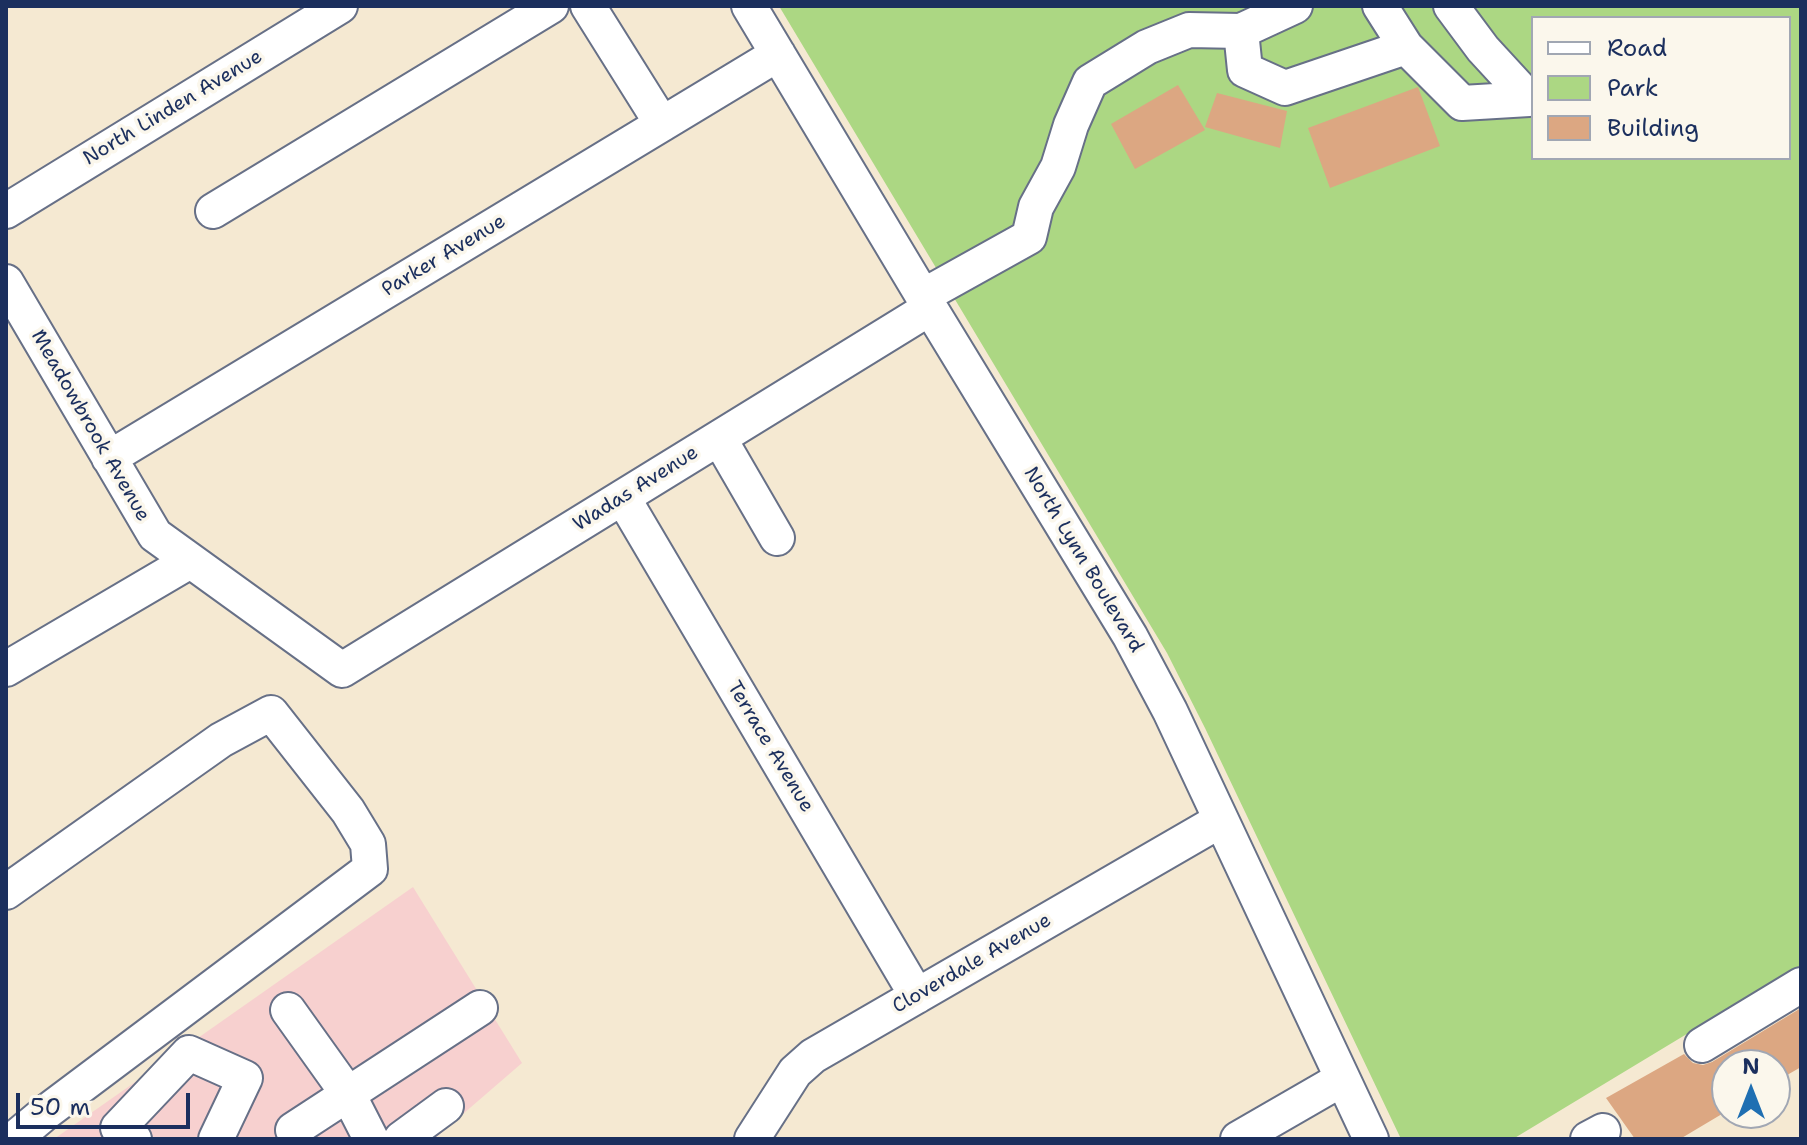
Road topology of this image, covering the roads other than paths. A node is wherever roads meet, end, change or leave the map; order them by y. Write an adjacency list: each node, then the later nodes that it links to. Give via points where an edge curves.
1 (340, 6): 12 (street, North Linden Avenue)
2 (551, 6): 13 (street)
3 (588, 6): 11 (street)
4 (749, 6): 10 (street, North Lynn Boulevard)
5 (1295, 6): 8 (street)
6 (1380, 6): 9 (street)
7 (1451, 6): 9 (street, via 1529,99 1462,103)
8 (1241, 31): 9 (street, via 1245,70 1285,88); 14 (street, Wadas Avenue, via 1189,30 1147,47 1090,82 1058,167 1036,207 1029,237)
9 (1406, 47)
10 (778, 54): 11 (street, Parker Avenue); 14 (street, North Lynn Boulevard)
11 (662, 124): 17 (street, Parker Avenue)
12 (6, 211)
13 (213, 211)
14 (927, 302): 16 (street, Wadas Avenue); 23 (street, North Lynn Boulevard, via 1130,636)
15 (11, 304): 17 (street, Meadowbrook Avenue)
16 (719, 438): 18 (street, Wadas Avenue); 19 (street)
17 (109, 458): 20 (street, Meadowbrook Avenue, via 155,535)
18 (623, 498): 22 (street, Wadas Avenue); 26 (street, Terrace Avenue)
19 (777, 538)
20 (190, 561): 21 (street); 22 (street, Meadowbrook Avenue)
21 (6, 669)
22 (342, 670)
23 (1221, 820): 26 (street, Cloverdale Avenue); 30 (street, North Lynn Boulevard)
24 (6, 892): 34 (street, via 221,740 271,713 368,844 370,869)
25 (1801, 985): 29 (street)
26 (917, 996): 39 (street, Cloverdale Avenue, via 813,1056 795,1072)
27 (480, 1008): 31 (street)
28 (288, 1010): 31 (street)
29 (1702, 1045)
30 (1342, 1079): 40 (street); 41 (street, North Lynn Boulevard)
31 (348, 1094): 33 (street); 37 (street)
32 (446, 1106): 38 (street)
33 (302, 1136)
34 (14, 1139)
35 (134, 1139): 36 (street, via 118,1128 189,1053 245,1078)
36 (216, 1139)
37 (371, 1139)
38 (401, 1139)
39 (752, 1139)
40 (1238, 1139)
41 (1371, 1139)

